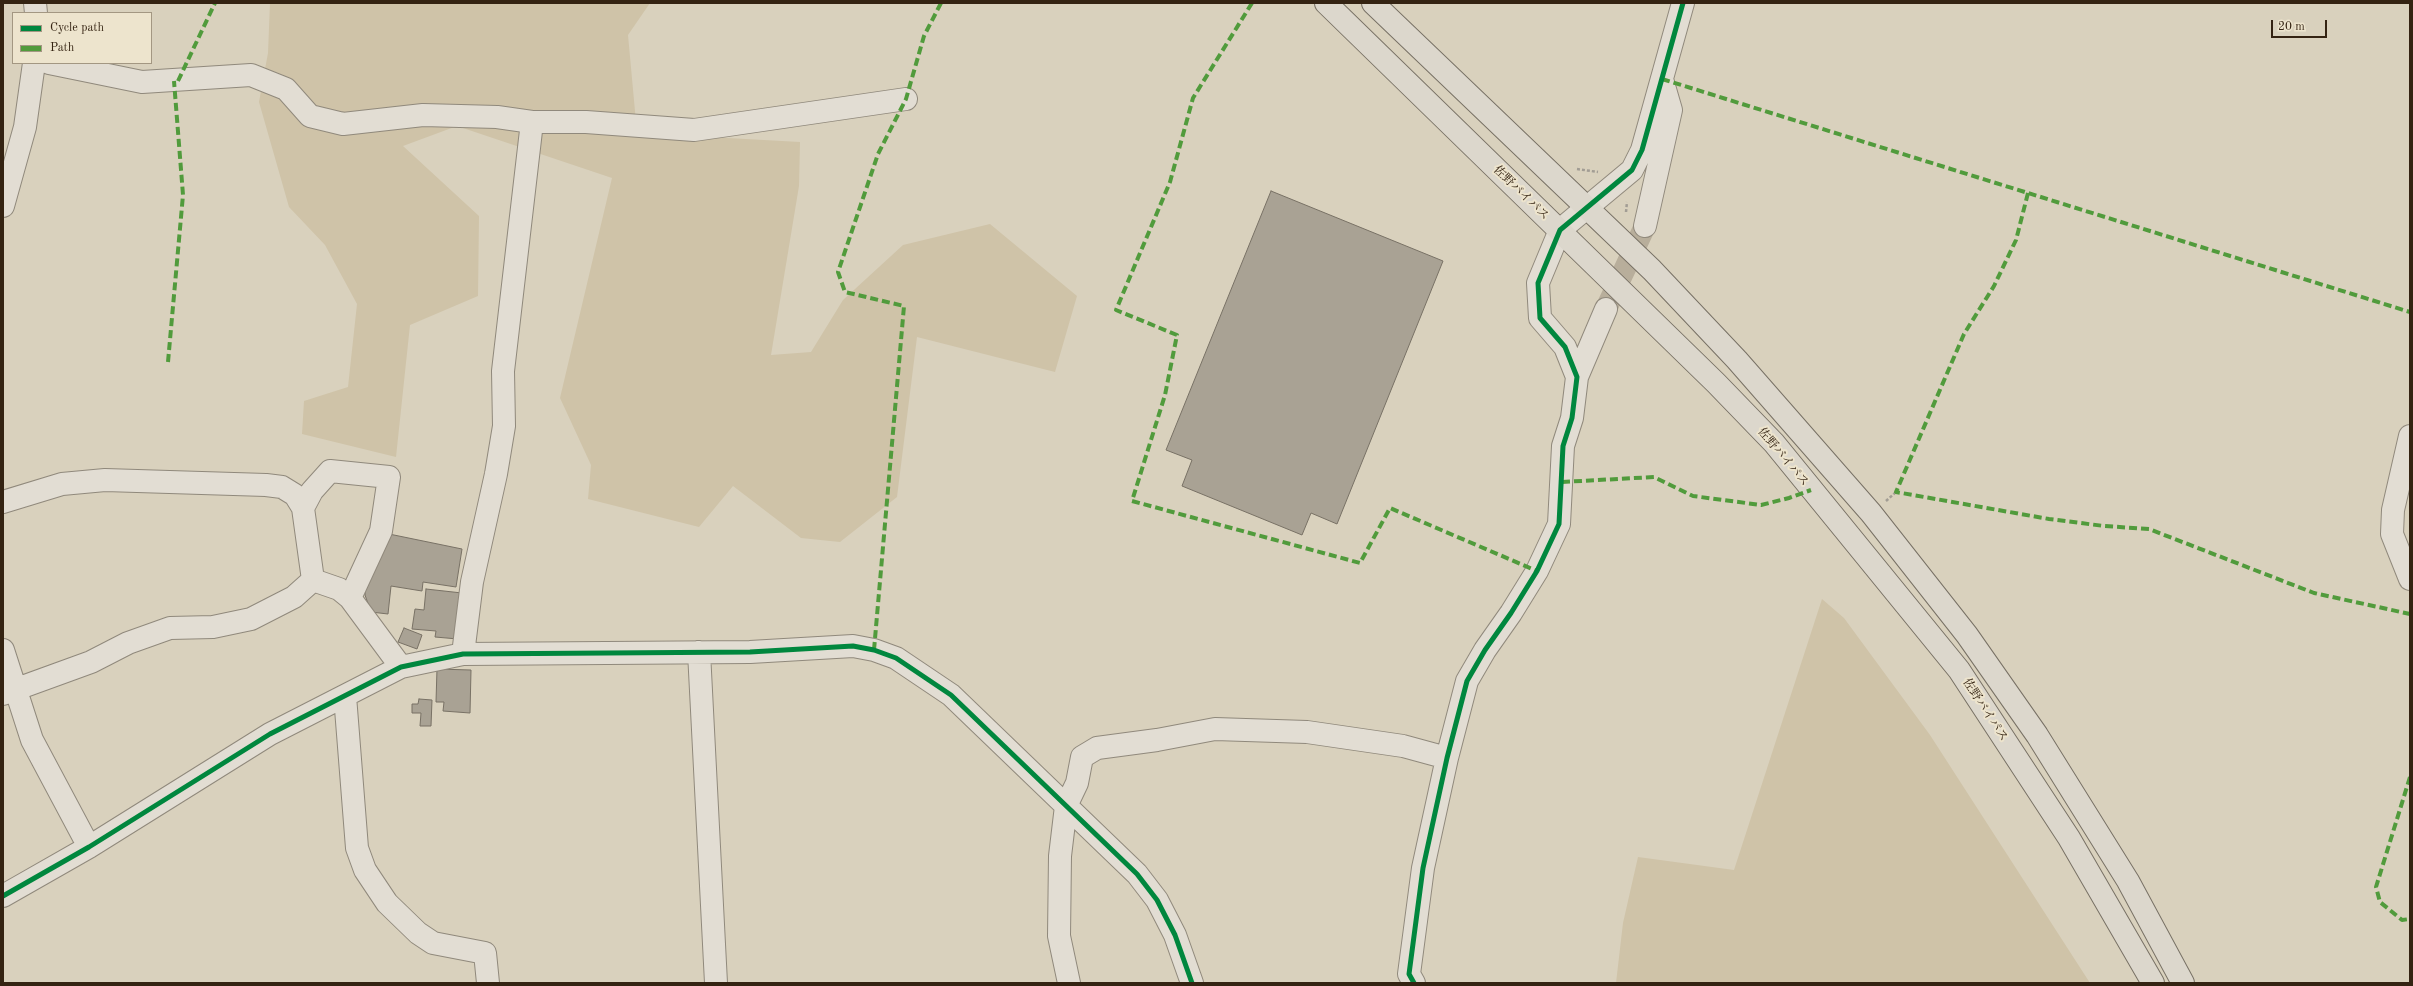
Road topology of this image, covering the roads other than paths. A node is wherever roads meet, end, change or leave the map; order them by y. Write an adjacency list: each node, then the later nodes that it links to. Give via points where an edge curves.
1 (1326, 3): 12 (highway, 佐野バイパス)
2 (1373, 3): 10 (highway)
3 (1683, 3): 6 (street)
4 (34, 64): 9 (street, via 25,128)
5 (54, 64): 8 (street, via 142,82 251,75 286,89 310,116 343,124 423,115 497,117)
6 (1662, 79): 10 (street, via 1642,150 1632,170); 11 (street, via 1671,110)
7 (906, 99): 8 (street, via 694,130 586,122)
8 (532, 122): 23 (street, via 503,371 504,426 472,582)
9 (3, 206)
10 (1587, 208): 12 (street); 37 (highway, via 1652,270 1737,360 1871,513 1968,636 2037,735 2128,881)
11 (1645, 226)
12 (1560, 230): 14 (street, via 1538,283 1540,318 1565,347); 36 (highway, 佐野バイパス, via 1774,443 1959,670 2069,838)
13 (1606, 309): 14 (street)
14 (1577, 377): 27 (street, via 1572,418 1563,446 1559,524 1537,571 1467,681)
15 (2410, 436): 18 (street, via 2393,510 2392,534)
16 (3, 502): 17 (street, via 62,484 105,480 282,487 295,495)
17 (303, 508): 19 (street); 20 (street, via 312,491 330,471 389,477 381,531)
18 (2410, 579)
19 (312, 580): 20 (street, via 339,589); 25 (street, via 294,597 251,619 213,627 170,628 128,643 91,662)
20 (350, 598): 24 (street)
21 (3, 650): 25 (street)
22 (699, 652): 23 (street); 28 (street, via 853,646 896,658 951,695); 32 (street)
23 (463, 654): 24 (street)
24 (401, 667): 26 (street)
25 (9, 692): 29 (street)
26 (345, 696): 29 (street, via 270,734); 31 (street, via 357,848 365,870 388,903 418,933 432,943 485,953)
27 (1447, 758): 28 (street, via 1403,746 1307,732 1215,729 1097,748 1082,757 1077,783); 35 (street, via 1423,868 1413,932 1409,974)
28 (1066, 806): 33 (street, via 1060,856 1059,936); 34 (street, via 1137,874 1157,900 1175,935)
29 (89, 847): 30 (street)
30 (3, 896)
31 (488, 983)
32 (716, 983)
33 (1069, 983)
34 (1192, 983)
35 (1414, 983)
36 (2153, 983)
37 (2183, 983)

